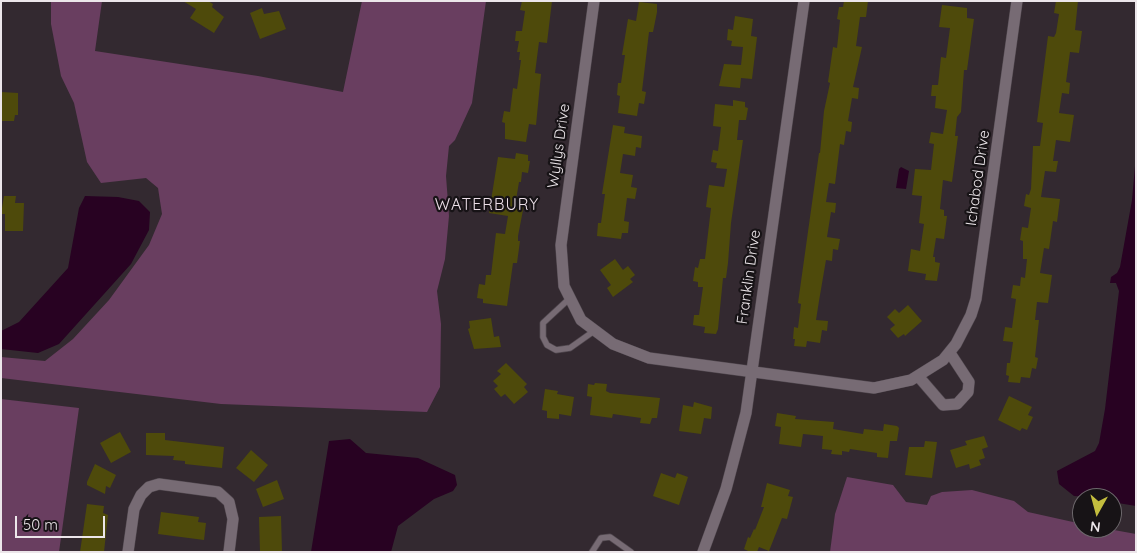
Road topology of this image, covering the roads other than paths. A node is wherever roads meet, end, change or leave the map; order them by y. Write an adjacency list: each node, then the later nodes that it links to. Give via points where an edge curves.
1 (594, 1): 4 (street, Wyllys Drive, via 561,245 564,286)
2 (804, 1): 7 (street, Franklin Drive)
3 (1017, 1): 6 (street, Ichabod Drive, via 976,300 966,328)
4 (570, 298): 5 (street, Wyllys Drive, via 580,320); 5 (lane, via 543,323 543,337 547,345 556,350 570,348)
5 (594, 330): 7 (street, Wyllys Drive, via 613,344 649,358)
6 (950, 353): 8 (street, Ichabod Drive); 8 (street, via 969,382 968,392 957,404 943,405)
7 (751, 371): 8 (street, Ichabod Drive, via 874,388 892,386); 13 (street, Franklin Drive, via 746,413 726,489)
8 (918, 376)
9 (128, 552): 10 (street, via 134,508 149,487 159,484 218,492 229,502 233,519)
10 (229, 552)
11 (592, 552): 12 (lane, via 600,538 610,536)
12 (631, 552)
13 (703, 552)

